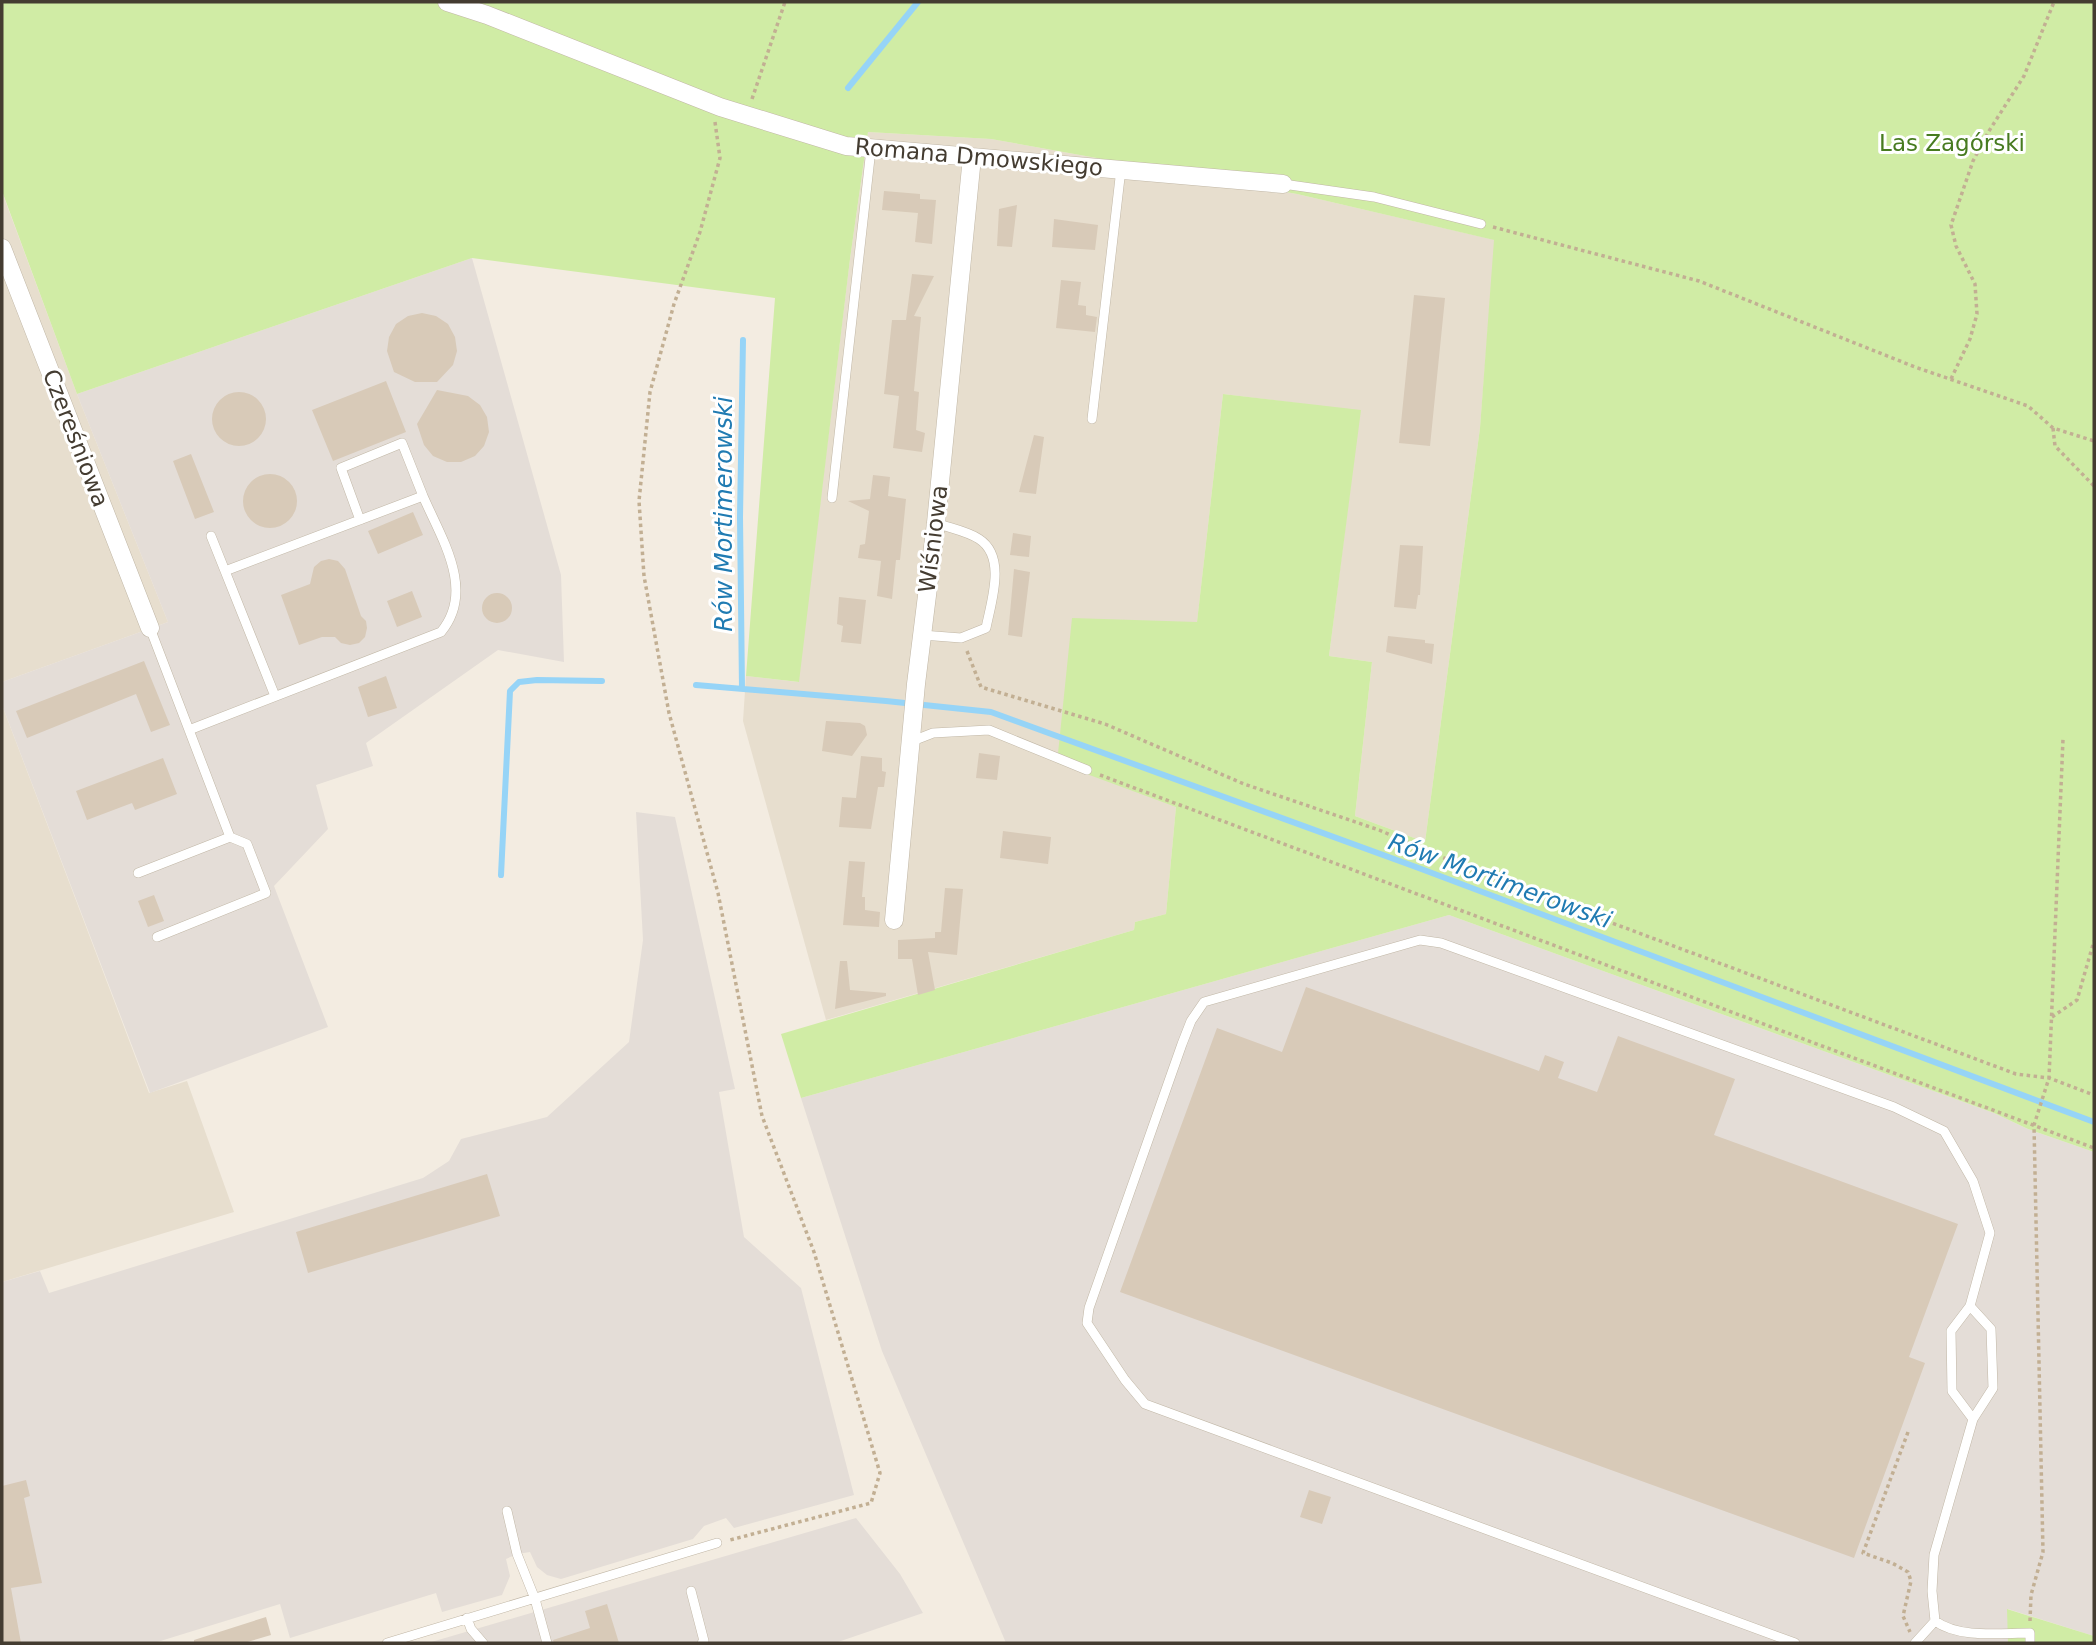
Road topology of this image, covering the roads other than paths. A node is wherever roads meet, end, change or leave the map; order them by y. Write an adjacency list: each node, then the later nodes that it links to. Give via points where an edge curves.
1 (447, 2): 2 (street, Romana Dmowskiego, via 720,107 846,146)
2 (871, 149): 3 (street, Romana Dmowskiego); 10 (lane)
3 (971, 157): 4 (street, Romana Dmowskiego); 12 (street, Wiśniowa)
4 (1121, 169): 5 (street, Romana Dmowskiego); 8 (lane)
5 (1283, 184): 6 (lane, via 1374,197)
6 (1481, 224)
7 (2, 248): 15 (street, Czereśniowa)
8 (1092, 419)
9 (424, 496): 11 (lane); 11 (lane, via 401,443 341,468); 17 (lane, via 456,577 450,621 441,632)
10 (832, 498)
11 (360, 520): 14 (lane)
12 (936, 523): 16 (street, Wiśniowa); 16 (lane, via 979,539 993,556 994,587 986,628 961,638)
13 (211, 536): 14 (lane)
14 (225, 571): 17 (lane)
15 (150, 628): 18 (lane)
16 (922, 635): 19 (street, Wiśniowa)
17 (275, 696): 18 (lane)
18 (189, 730): 21 (lane)
19 (910, 742): 20 (lane, via 933,733 989,730); 23 (street, Wiśniowa)
20 (1087, 770)
21 (230, 837): 22 (lane); 24 (lane, via 247,844 267,893)
22 (138, 873)
23 (894, 920)
24 (157, 937)
25 (1970, 1306): 26 (lane, via 1951,1331 1952,1391); 26 (lane, via 1991,1329 1993,1388); 39 (lane, via 1990,1234 1973,1181 1944,1131 1894,1107 1673,1025 1441,943 1420,940 1204,1002 1191,1021 1087,1323 1145,1404)
26 (1973, 1419): 32 (lane, via 1934,1555)
27 (507, 1511): 30 (lane)
28 (717, 1543): 30 (lane)
29 (691, 1591): 38 (lane)
30 (534, 1599): 31 (lane); 37 (lane)
31 (467, 1618): 34 (lane); 36 (lane)
32 (1935, 1621): 33 (lane, via 1970,1633); 40 (lane)
33 (2030, 1638)
34 (416, 1639): 35 (lane)
35 (387, 1643)
36 (483, 1643)
37 (547, 1643)
38 (702, 1643)
39 (1795, 1643)
40 (1915, 1643)

